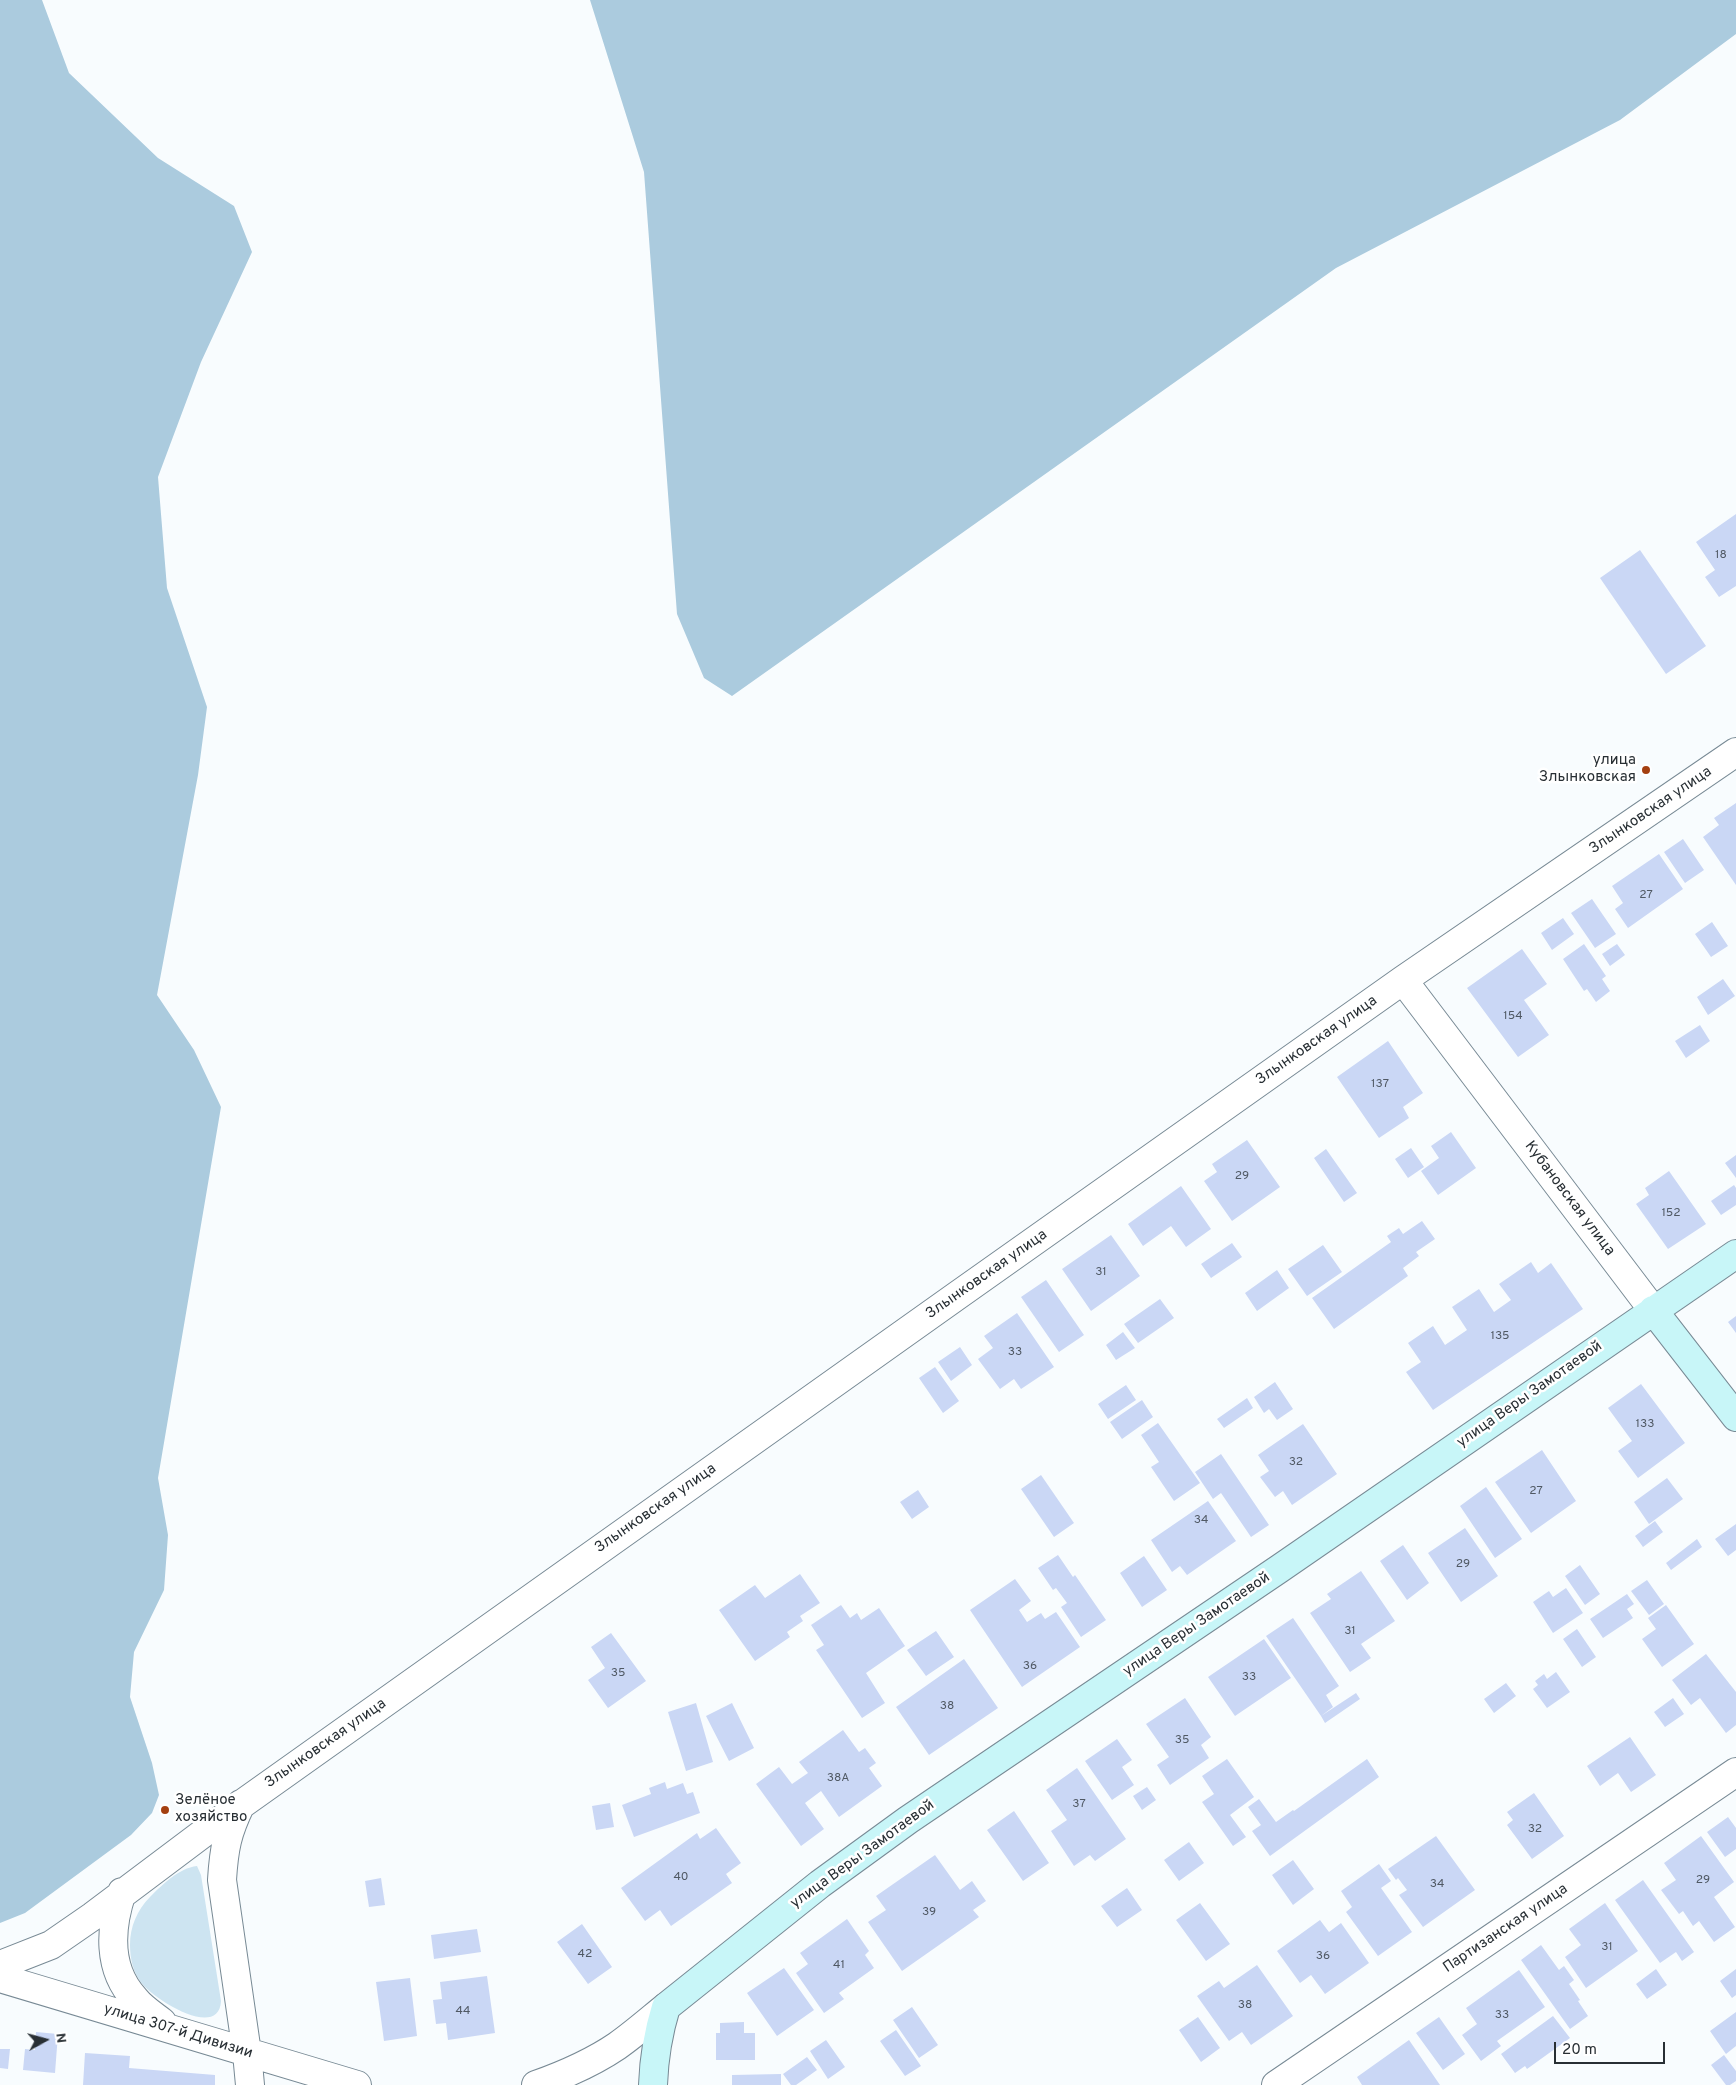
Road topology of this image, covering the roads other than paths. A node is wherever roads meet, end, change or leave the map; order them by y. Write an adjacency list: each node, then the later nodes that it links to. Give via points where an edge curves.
1 (1736, 752): 2 (street, Злынковская улица)
2 (1403, 980): 4 (street, Кубановская улица); 7 (street, Злынковская улица)
3 (1736, 1254): 4 (street, улица Веры Замотаевой)
4 (1654, 1310): 5 (street, Кубановская улица); 11 (street, улица Веры Замотаевой, via 908,1820 820,1884)
5 (1736, 1417)
6 (1736, 1772): 18 (street, Партизанская улица)
7 (242, 1804): 8 (street, Злынковская улица); 13 (street, via 223,1852 222,1880)
8 (122, 1892): 9 (street, Злынковская улица, via 51,1945); 12 (street, via 114,1915 112,1938 115,1960 134,1998)
9 (0, 1965)
10 (0, 1978): 12 (street, улица 307-й Дивизии)
11 (666, 2007): 16 (street, улица Веры Замотаевой, via 616,2046 561,2076); 17 (street, via 654,2060)
12 (173, 2030): 13 (street, улица 307-й Дивизии)
13 (247, 2053): 14 (street); 15 (street, улица 307-й Дивизии)
14 (250, 2085)
15 (357, 2085)
16 (536, 2085)
17 (653, 2085)
18 (1276, 2085)

